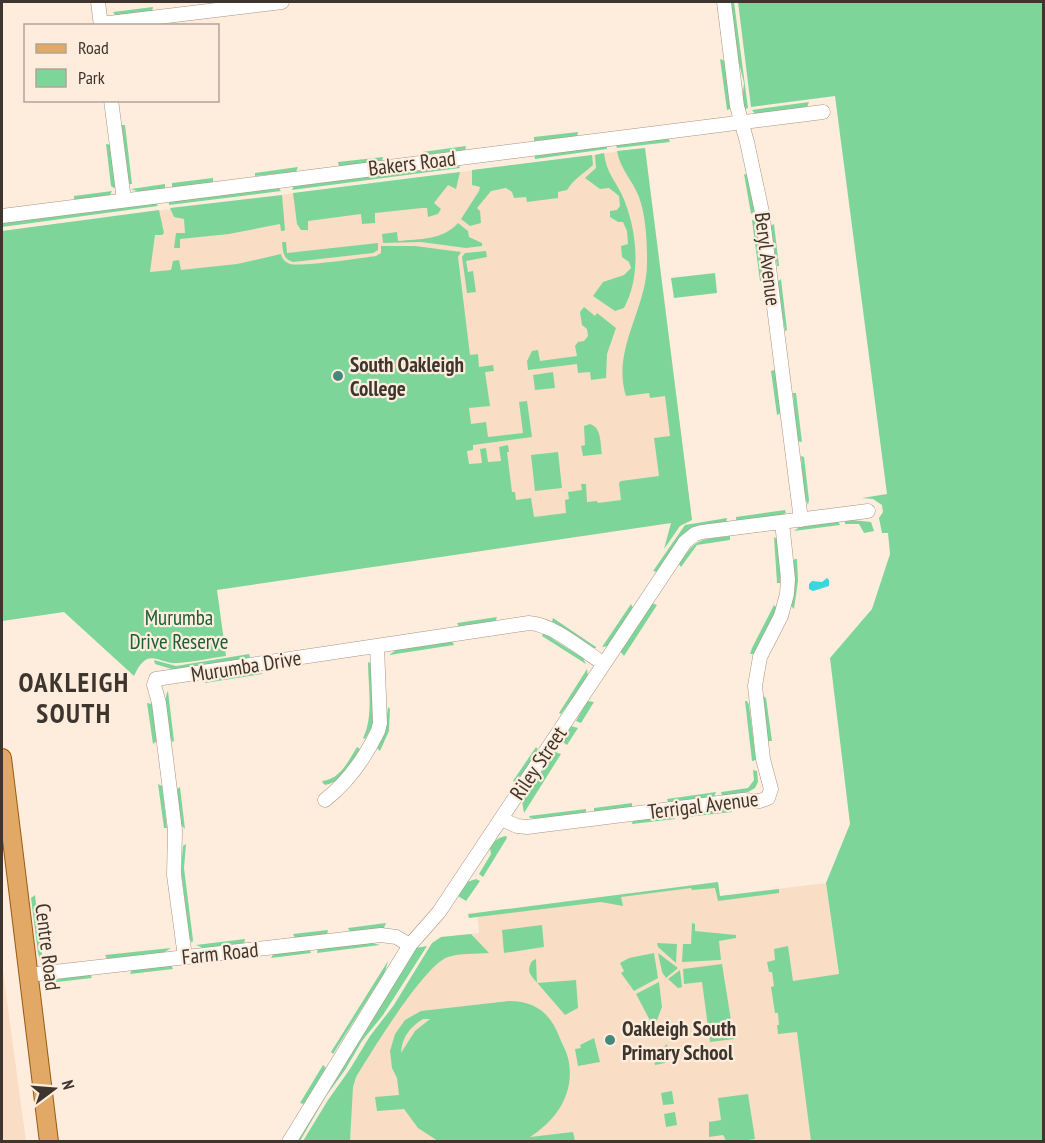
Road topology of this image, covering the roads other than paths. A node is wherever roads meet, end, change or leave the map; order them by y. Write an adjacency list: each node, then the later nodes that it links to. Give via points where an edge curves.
1 (98, 2): 4 (street)
2 (282, 2): 5 (street)
3 (724, 2): 8 (street, Beryl Avenue)
4 (101, 24)
5 (109, 24)
6 (111, 102): 9 (street)
7 (823, 112): 8 (street, Bakers Road)
8 (741, 122): 9 (street, Bakers Road); 12 (street, Beryl Avenue, via 762,212)
9 (124, 200): 10 (street, Bakers Road)
10 (2, 216)
11 (868, 511): 12 (street, Riley Street)
12 (801, 520): 13 (street, Riley Street)
13 (782, 522): 15 (street, Riley Street, via 702,532 690,537); 19 (street, Terrigal Avenue, via 787,594 781,616 759,657 755,686 763,759 771,789 768,798 527,827)
14 (377, 646): 15 (street, Murumba Drive, via 536,624 549,628); 17 (street, via 378,731 350,778); 21 (street, Murumba Drive, via 156,679 175,830 174,875)
15 (604, 664): 19 (street, Riley Street)
16 (2, 758): 18 (main road, Centre Road)
17 (325, 800)
18 (4, 806): 22 (main road, Centre Road)
19 (501, 819): 20 (street, Riley Street, via 439,912)
20 (410, 945): 21 (street, Farm Road, via 381,935); 24 (street, Riley Street)
21 (185, 957): 22 (street, Farm Road)
22 (28, 975): 23 (main road, Centre Road)
23 (49, 1142)
24 (289, 1142)

